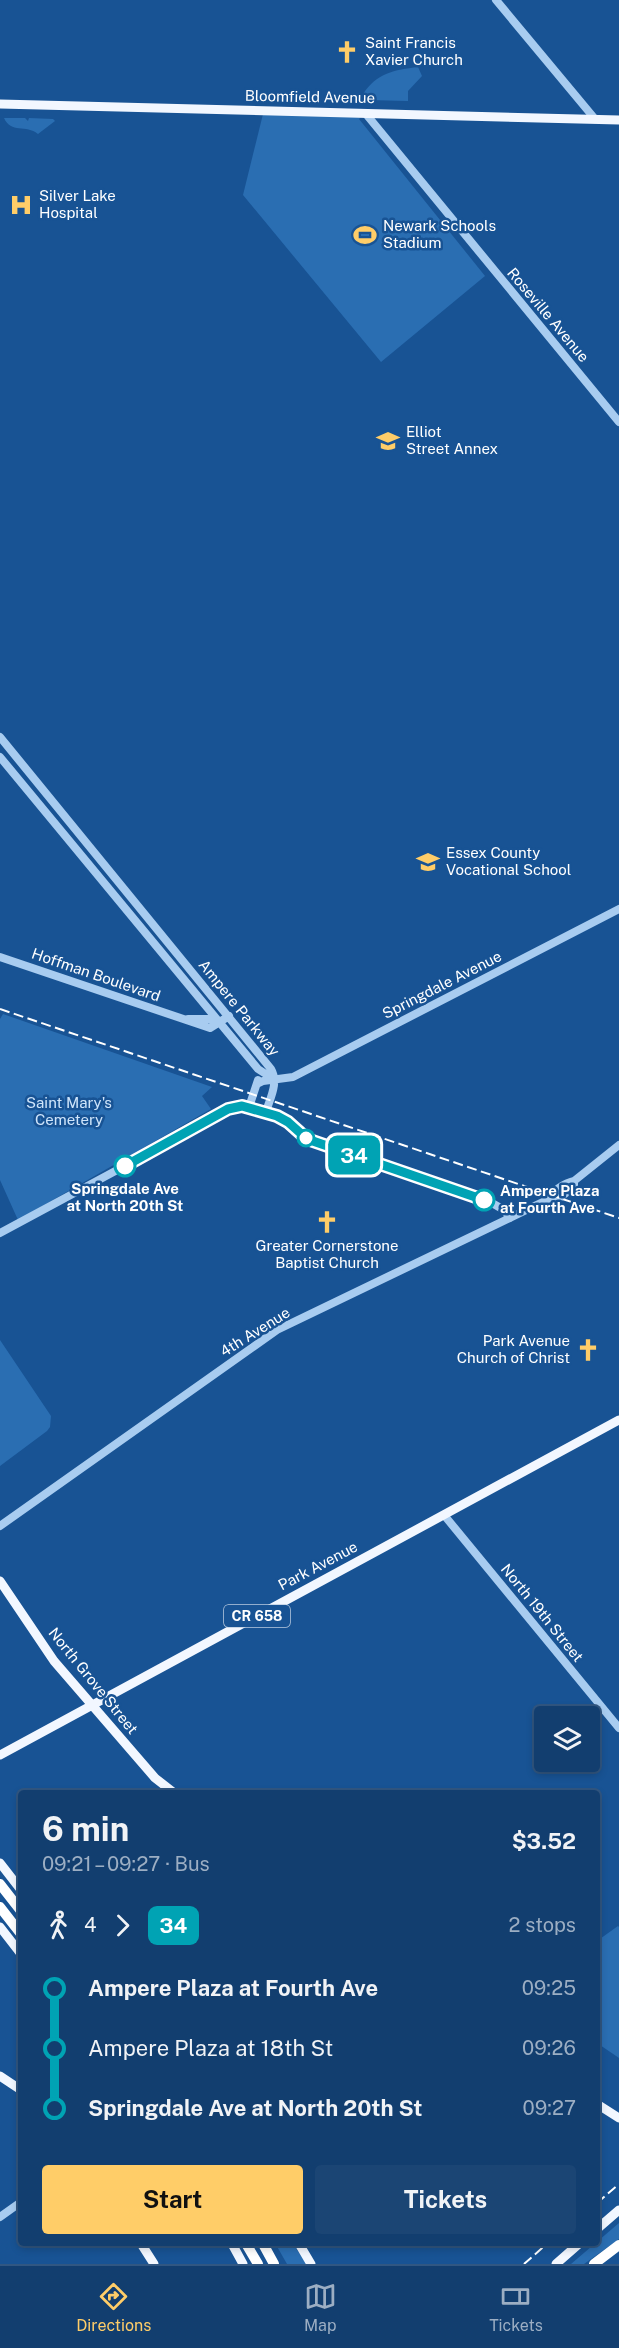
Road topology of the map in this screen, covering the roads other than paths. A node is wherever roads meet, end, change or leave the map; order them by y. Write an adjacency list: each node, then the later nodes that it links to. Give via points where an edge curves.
1 (496, 0): 4 (street)
2 (0, 104): 3 (main road, Bloomfield Avenue)
3 (366, 114): 4 (main road, Bloomfield Avenue); 6 (street, Roseville Avenue)
4 (595, 119): 5 (main road, Bloomfield Avenue)
5 (619, 120)
6 (619, 422)
7 (0, 737): 11 (street, Ampere Parkway)
8 (0, 757): 12 (street, Ampere Parkway)
9 (619, 909): 14 (street, Springdale Avenue, via 292,1077)
10 (0, 957): 12 (street, Hoffman Boulevard, via 210,1028)
11 (229, 1016): 12 (street); 14 (street, Ampere Parkway, via 271,1069)
12 (220, 1023): 13 (street, Ampere Parkway)
13 (258, 1068): 14 (street, Ampere Parkway); 15 (street)
14 (275, 1080): 15 (street, Springdale Avenue); 17 (street)
15 (257, 1084): 16 (street)
16 (249, 1107): 17 (street); 20 (street, via 228,1109)
17 (266, 1112): 19 (street, via 288,1122 307,1139 492,1203)
18 (619, 1145): 19 (street, 4th Avenue, via 547,1200)
19 (510, 1218): 23 (street, 4th Avenue, via 277,1330)
20 (0, 1233)
21 (619, 1420): 22 (main road, Park Avenue / CR 658)
22 (444, 1515): 25 (main road, Park Avenue / CR 658); 26 (street, North 19th Street)
23 (0, 1526)
24 (0, 1581): 25 (main road, North Grove Street, via 54,1661)
25 (92, 1705): 27 (main road, Park Avenue / CR 658); 28 (main road, North Grove Street, via 155,1778)
26 (619, 1728)
27 (0, 1755)
28 (170, 1790)
29 (0, 1863): 31 (main road)
30 (0, 1884): 33 (highway)
31 (18, 1886)
32 (0, 1907): 35 (highway)
33 (18, 1907)
34 (0, 1927): 36 (main road)
35 (18, 1930)
36 (18, 1950)
37 (0, 2076): 38 (main road)
38 (18, 2088)
39 (600, 2106): 40 (main road)
40 (619, 2118)
41 (18, 2204): 43 (street)
42 (619, 2210): 44 (main road)
43 (0, 2217)
44 (600, 2226)
45 (619, 2245): 58 (highway)
46 (143, 2246): 52 (main road)
47 (233, 2246): 53 (main road)
48 (247, 2246): 54 (highway)
49 (264, 2246): 55 (highway)
50 (300, 2246): 56 (main road)
51 (576, 2246): 57 (main road)
52 (154, 2264)
53 (243, 2264)
54 (258, 2264)
55 (274, 2264)
56 (311, 2264)
57 (556, 2264)
58 (594, 2264)

